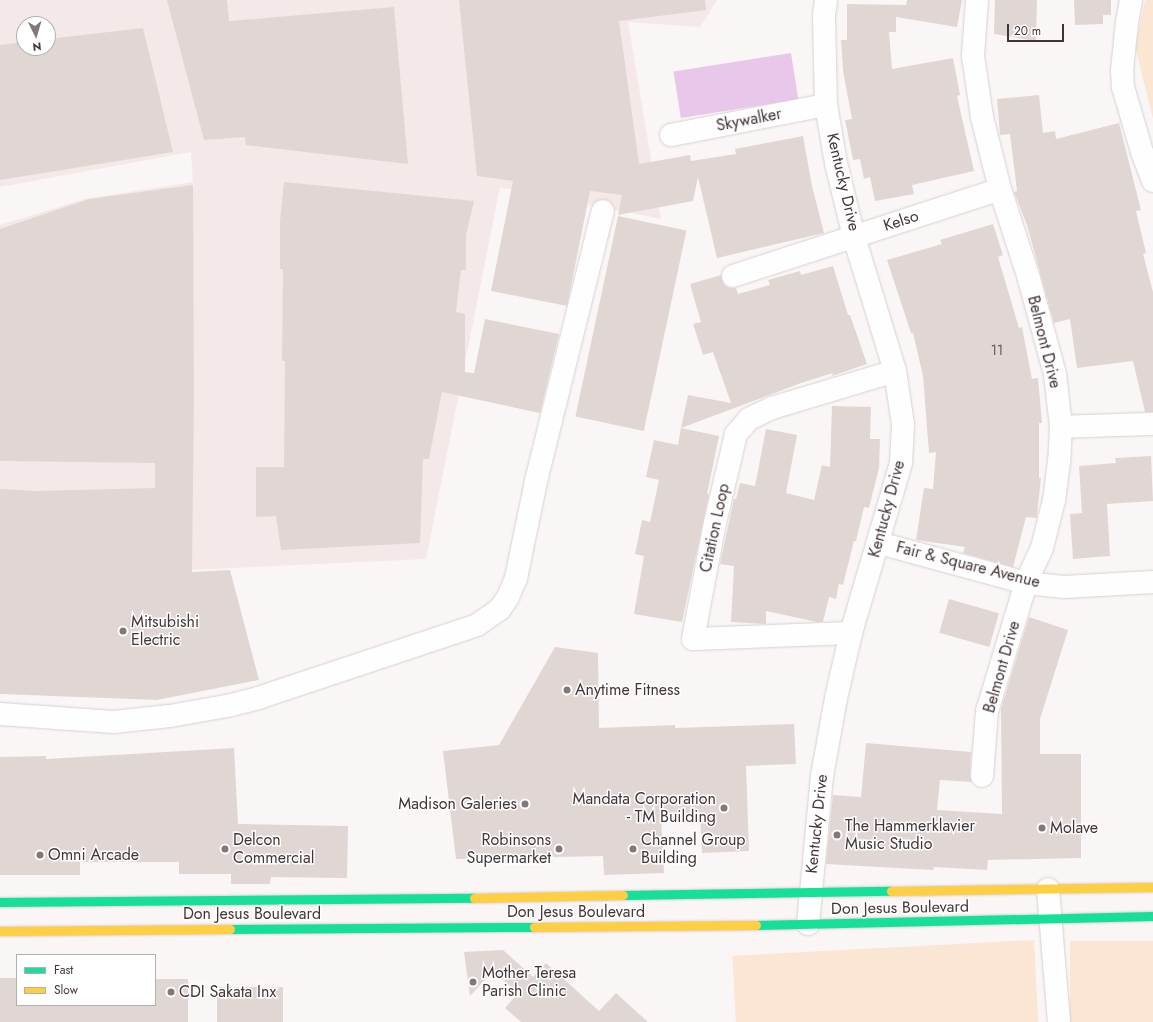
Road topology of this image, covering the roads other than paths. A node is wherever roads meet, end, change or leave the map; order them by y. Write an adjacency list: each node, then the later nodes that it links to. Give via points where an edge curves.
1 (826, 0): 4 (street, Kentucky Drive)
2 (977, 0): 7 (street, Belmont Drive, via 973,56 982,117)
3 (1131, 0): 6 (street, via 1122,70 1123,88)
4 (826, 105): 5 (street, Skywalker); 9 (street, Kentucky Drive, via 836,163)
5 (671, 135)
6 (1153, 181)
7 (1000, 189): 9 (street, Kelso); 13 (street, Belmont Drive, via 1044,329 1055,374)
8 (603, 211): 18 (street, via 536,481 516,578 500,609 477,625 228,706 114,722)
9 (854, 237): 10 (street, Kelso); 11 (street, Kentucky Drive)
10 (734, 276)
11 (895, 371): 14 (street, Kentucky Drive, via 903,424 901,463); 17 (street, Citation Loop, via 772,408 748,420 736,434 715,523 693,639)
12 (1153, 424): 13 (street)
13 (1061, 427): 16 (street, Belmont Drive, via 1054,500 1042,548)
14 (879, 543): 16 (street, Fair & Square Avenue); 17 (street, Kentucky Drive)
15 (1153, 582): 16 (street, Fair & Square Avenue, via 1065,586)
16 (1026, 583): 19 (street, Belmont Drive, via 987,711)
17 (851, 633): 23 (street, Kentucky Drive, via 822,776)
18 (0, 714)
19 (982, 776)
20 (1153, 887): 21 (street, Don Jesus Boulevard)
21 (1048, 889): 22 (street, Don Jesus Boulevard); 26 (street)
22 (961, 890): 23 (street, Don Jesus Boulevard); 27 (street)
23 (810, 892): 24 (street, Don Jesus Boulevard); 28 (street, Kentucky Drive)
24 (0, 902)
25 (1153, 916): 26 (street, Don Jesus Boulevard)
26 (1052, 919): 27 (street, Don Jesus Boulevard); 30 (street)
27 (961, 922): 28 (street, Don Jesus Boulevard)
28 (808, 924): 29 (street, Don Jesus Boulevard)
29 (0, 931)
30 (1059, 1022)

